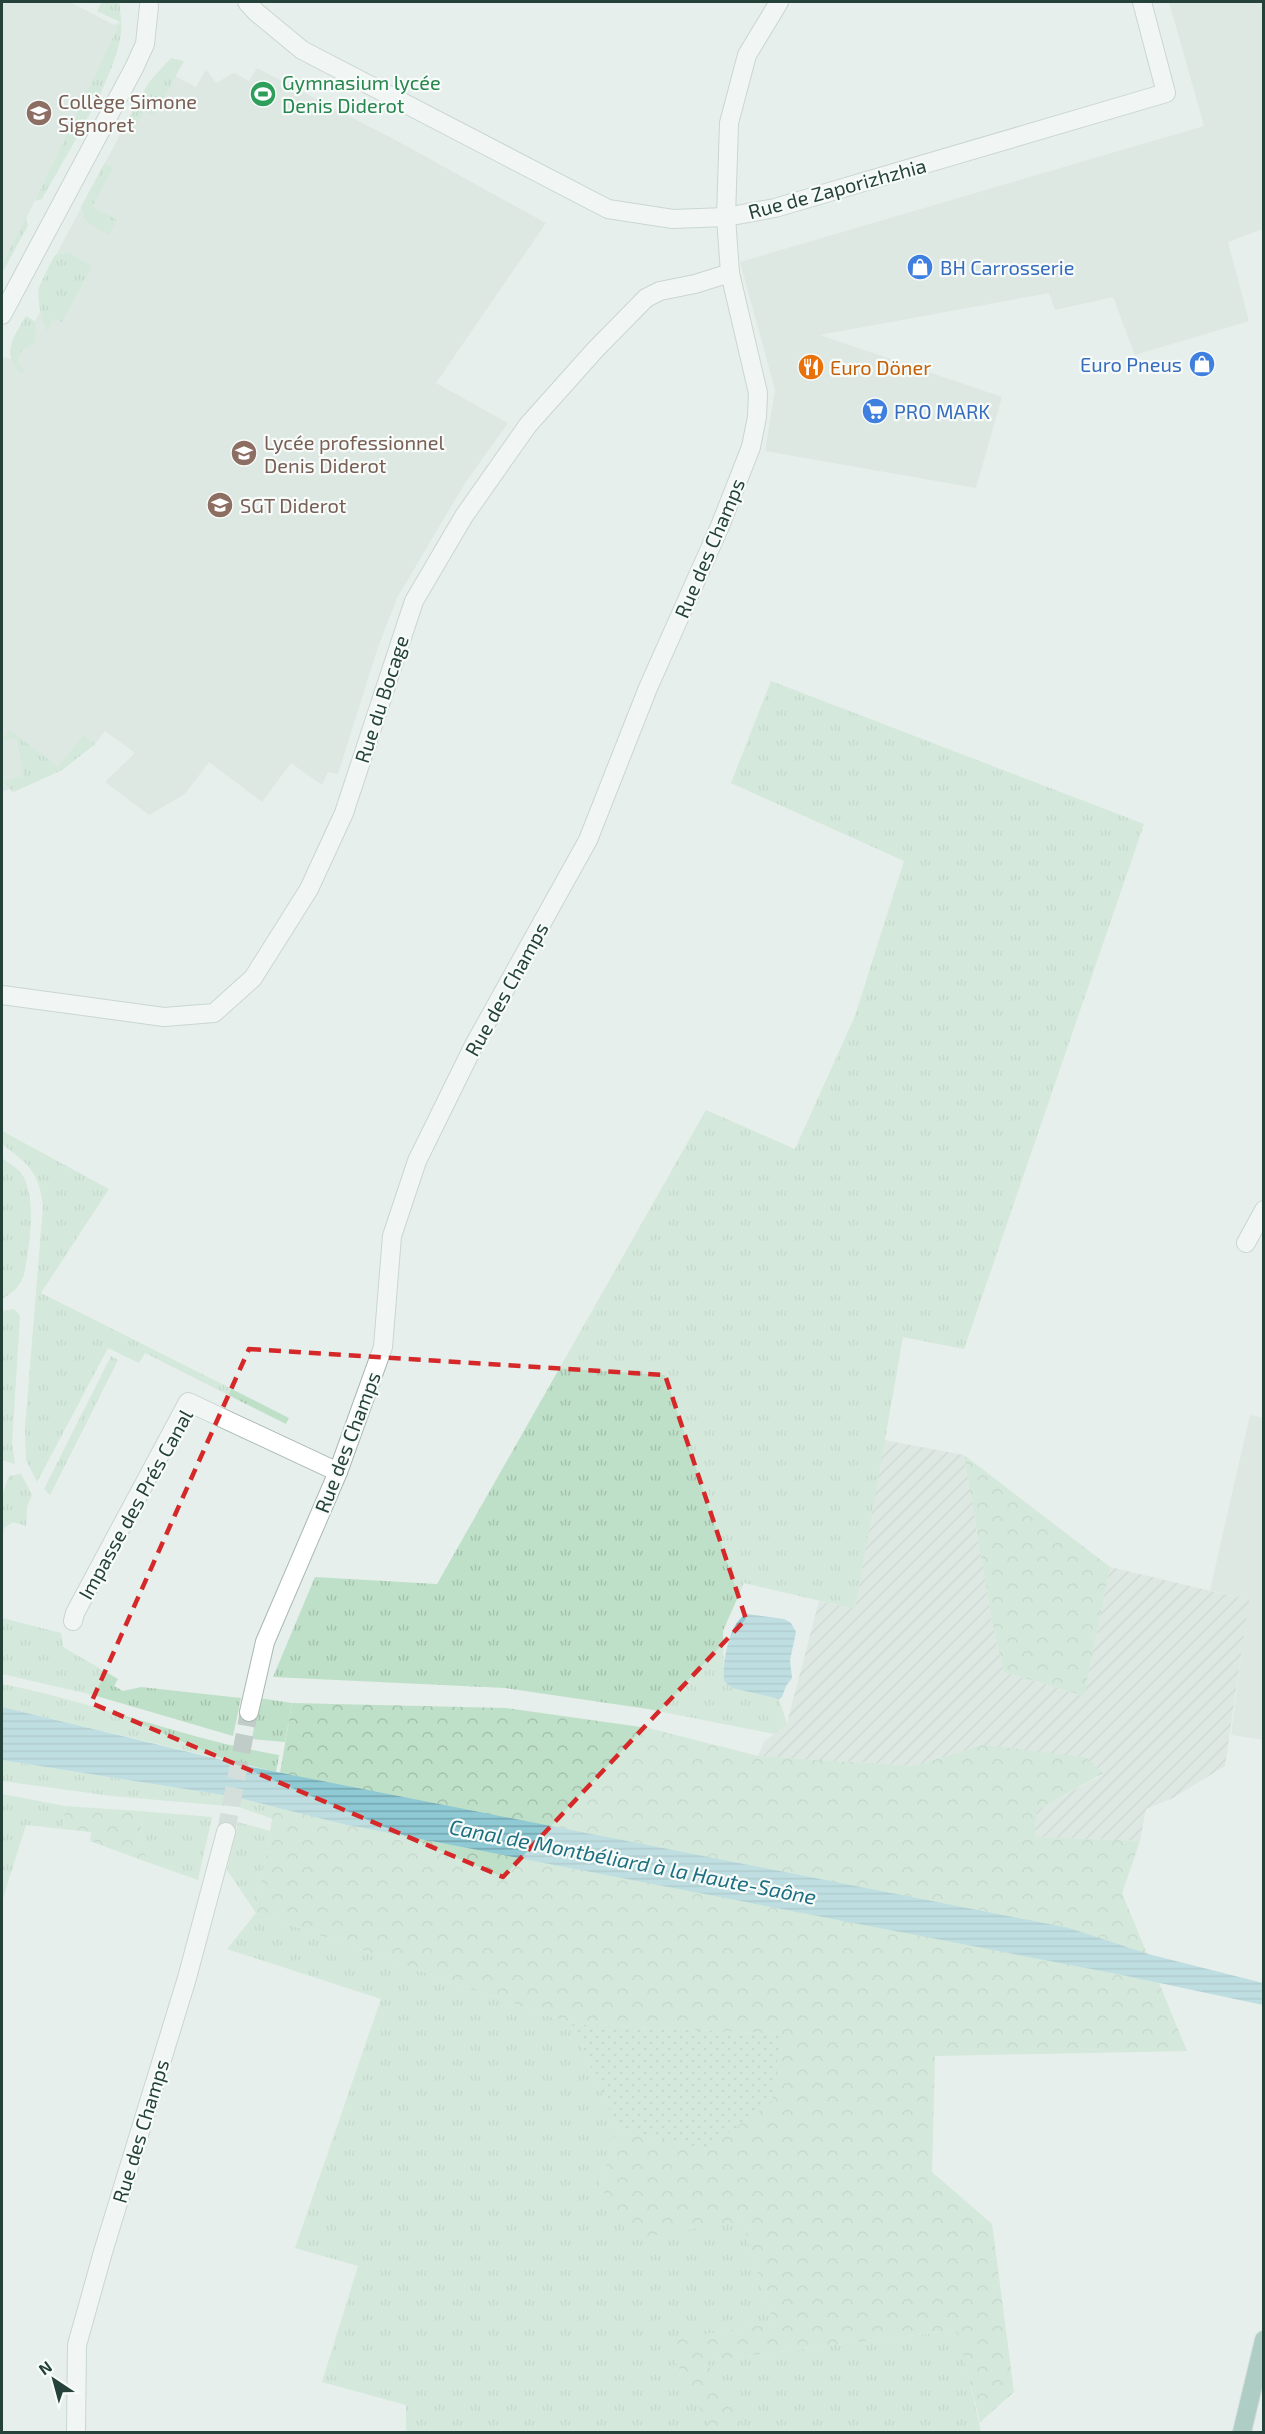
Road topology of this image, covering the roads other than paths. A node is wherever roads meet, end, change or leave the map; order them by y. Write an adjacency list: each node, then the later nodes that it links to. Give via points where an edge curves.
1 (247, 2): 5 (street, Rue de Zaporizhzhia, via 302,50 608,209 673,219)
2 (779, 2): 5 (street, Rue des Champs, via 747,55 729,123)
3 (1142, 2): 5 (street, Rue de Zaporizhzhia, via 1166,93 775,208)
4 (154, 3): 7 (street, via 145,44 134,68)
5 (726, 217): 6 (street, Rue des Champs)
6 (730, 273): 8 (street, Rue du Bocage, via 646,298 528,425 464,516 414,601 331,842 309,889 253,978 214,1013 164,1017); 11 (street, Rue des Champs, via 758,393 751,447 588,840 474,1044 417,1161 392,1236 383,1347)
7 (2, 315)
8 (4, 996)
9 (1263, 1210): 10 (street)
10 (1246, 1243)
11 (338, 1472): 12 (street, Impasse des Prés Canal, via 188,1402); 13 (street, Rue des Champs, via 265,1642)
12 (73, 1621)
13 (249, 1712)
14 (226, 1832): 16 (street, Rue des Champs, via 77,2345)
15 (1263, 2340): 17 (main road)
16 (76, 2433)
17 (1242, 2433)

